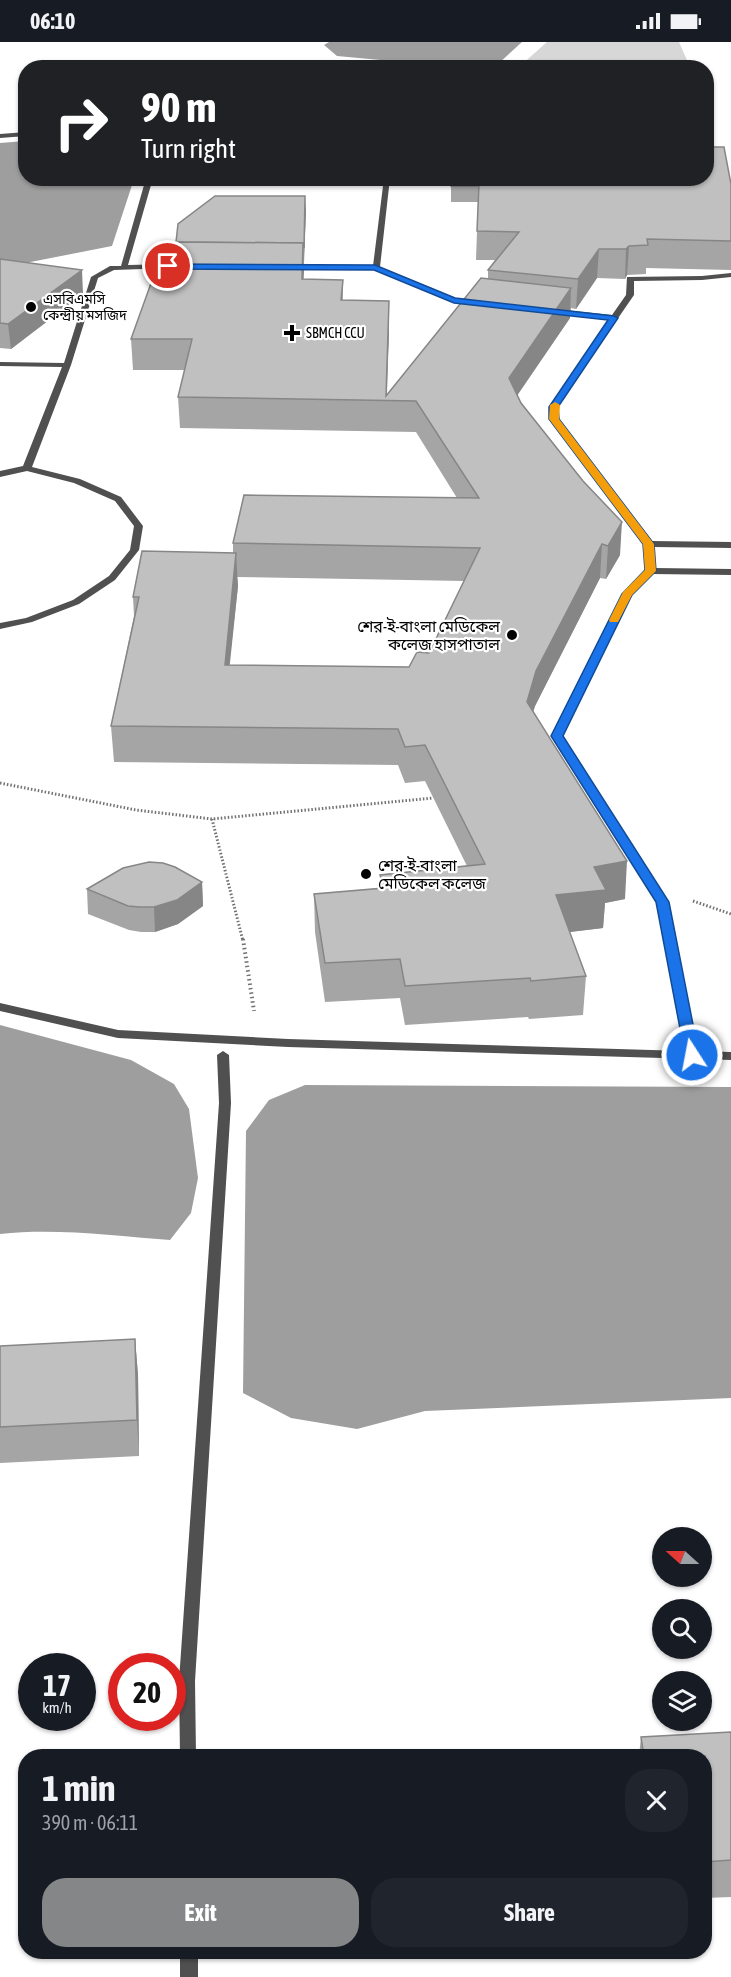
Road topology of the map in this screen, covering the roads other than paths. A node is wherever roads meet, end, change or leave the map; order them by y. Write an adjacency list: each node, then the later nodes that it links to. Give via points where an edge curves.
1 (18, 135): 2 (street)
2 (0, 136)
3 (148, 186): 6 (street)
4 (386, 186): 8 (street)
5 (179, 266): 6 (street)
6 (124, 267): 14 (street, via 95,277)
7 (283, 267): 8 (street)
8 (375, 268): 10 (street, via 454,300)
9 (731, 275): 12 (street, via 630,279 630,295)
10 (488, 304)
11 (545, 310): 12 (street)
12 (614, 318): 17 (street, via 553,407 554,419)
13 (0, 364): 14 (street)
14 (67, 365): 15 (street)
15 (27, 468): 16 (street); 21 (street, via 118,499 139,526 134,550 112,578 76,602 29,620)
16 (0, 474)
17 (649, 544): 18 (street); 19 (street)
18 (731, 545)
19 (650, 571): 20 (street); 24 (street, via 627,594 557,736 662,902)
20 (731, 572)
21 (0, 626)
22 (0, 1007): 24 (street, via 118,1034)
23 (223, 1055): 26 (street, via 225,1103 188,1681)
24 (692, 1055): 25 (street)
25 (731, 1056)
26 (188, 1749)
27 (189, 1959): 28 (street)
28 (189, 1977)

